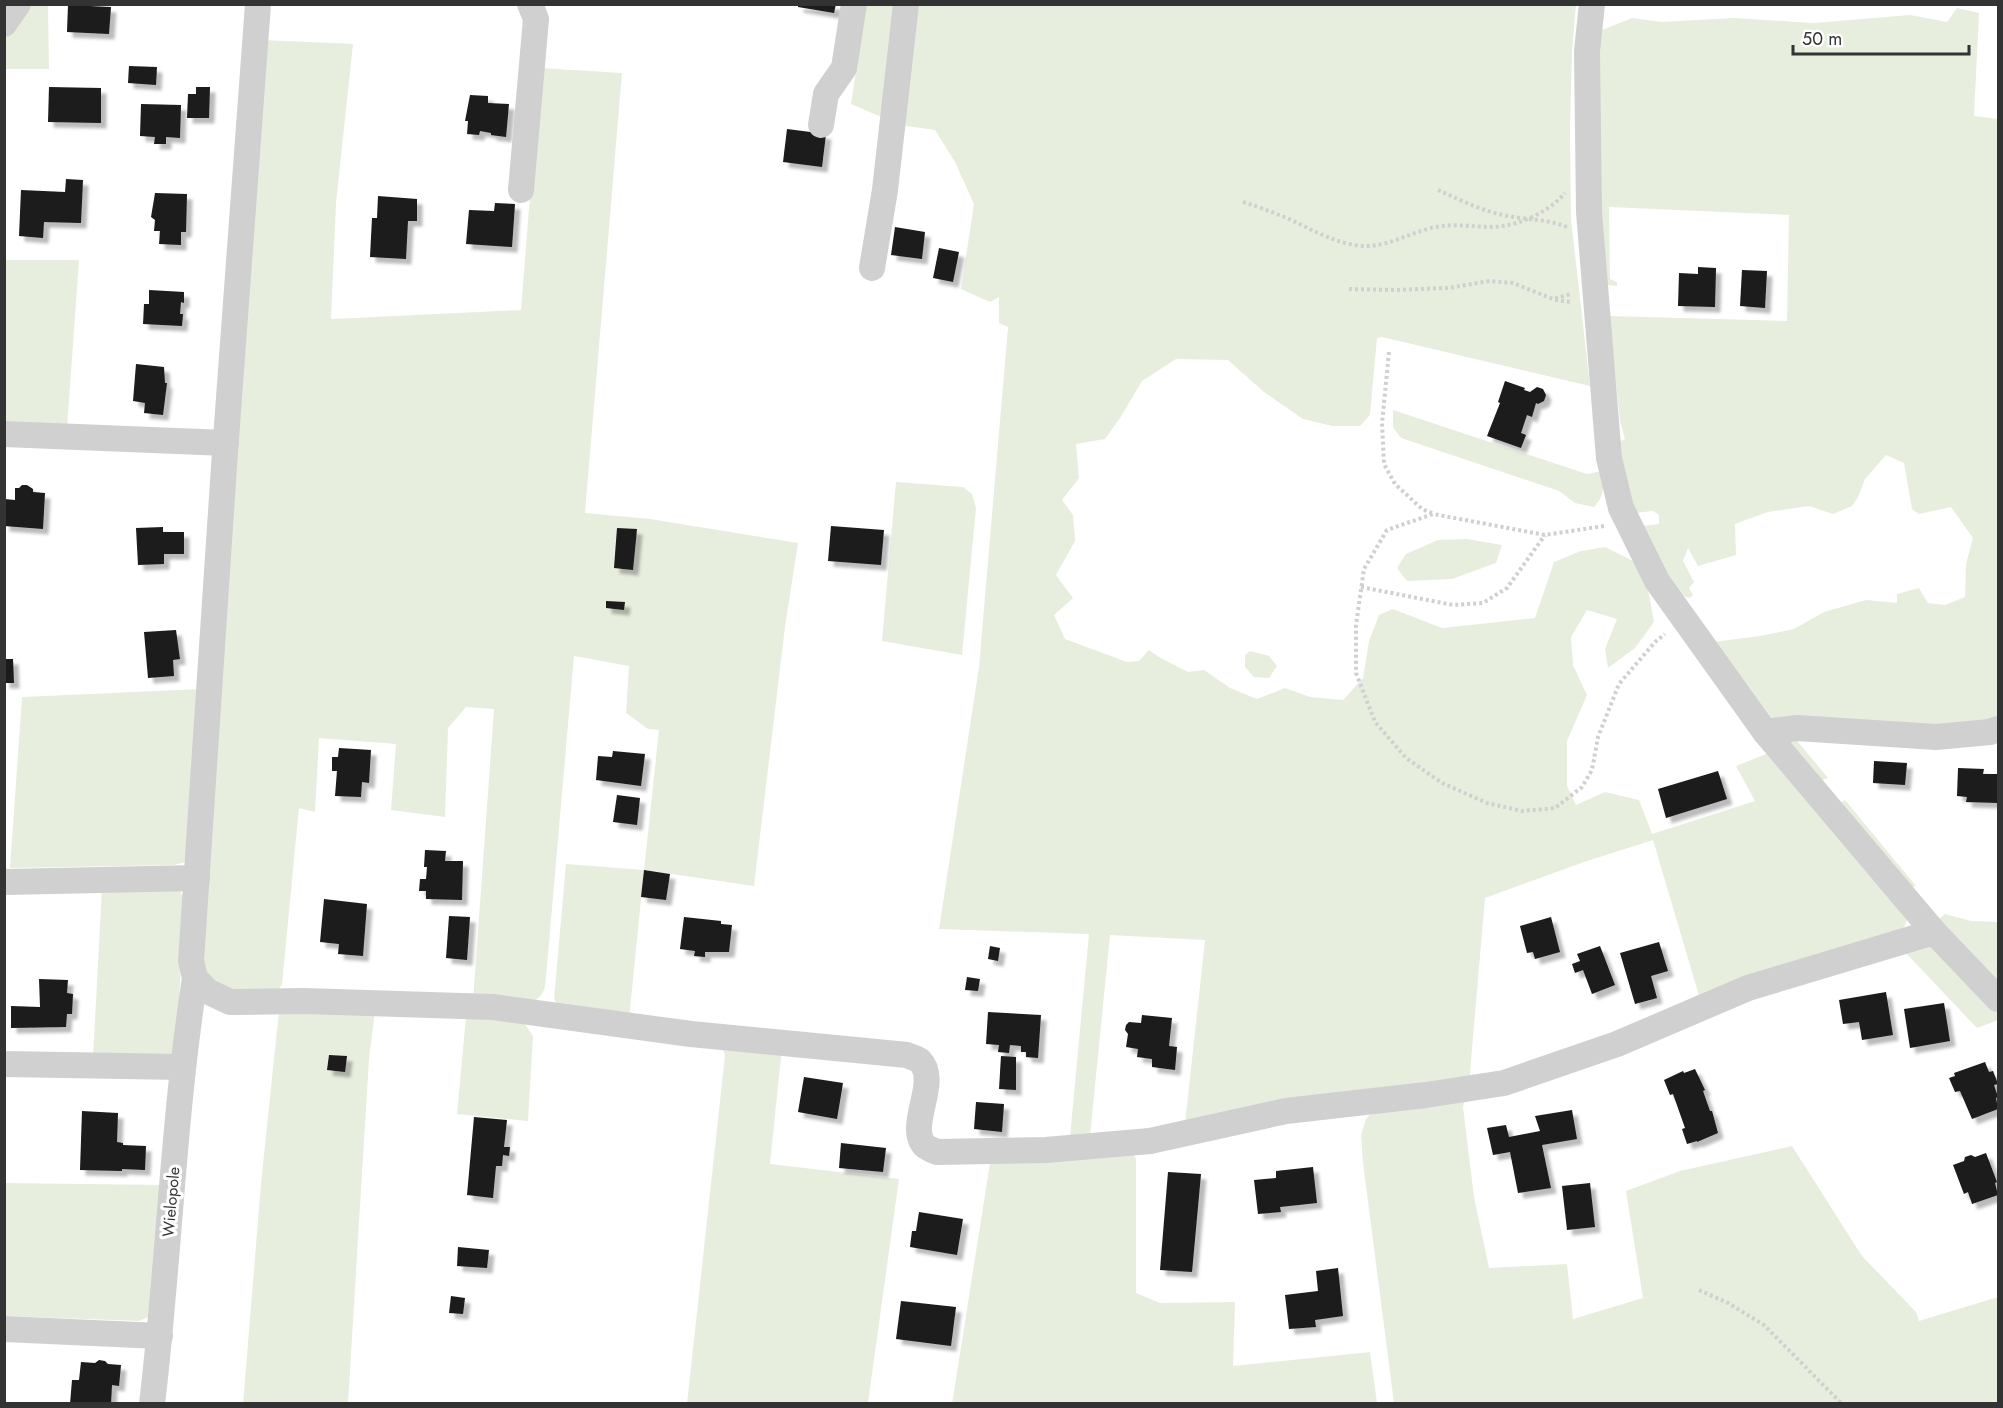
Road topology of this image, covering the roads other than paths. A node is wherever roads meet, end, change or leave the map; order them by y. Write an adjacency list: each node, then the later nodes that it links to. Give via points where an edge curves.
1 (18, 4): 7 (street)
2 (258, 4): 12 (street, Wielopole)
3 (530, 4): 9 (street, via 536,19)
4 (854, 4): 8 (street, via 844,68 826,94)
5 (906, 4): 10 (street)
6 (1592, 4): 14 (street, via 1587,51 1588,164 1609,458 1621,508 1657,581)
7 (4, 24)
8 (821, 125)
9 (521, 190)
10 (873, 267)
11 (4, 434): 12 (street)
12 (226, 443): 15 (street, Wielopole)
13 (1998, 729): 14 (street, via 1936,737 1797,728)
14 (1765, 732): 17 (street)
15 (197, 878): 16 (street); 18 (street, Wielopole, via 191,961)
16 (4, 882)
17 (1934, 932): 18 (street, via 1748,987 1617,1044 1504,1083 1286,1111 1150,1141 1046,1150 936,1152 925,1147 919,1135 925,1070 919,1060 907,1056 691,1034 493,1007 230,1002 207,991); 19 (street)
18 (195, 978): 21 (street, Wielopole)
19 (1998, 999)
20 (4, 1064): 21 (street)
21 (182, 1067): 23 (street, Wielopole)
22 (4, 1329): 23 (street)
23 (160, 1336): 24 (street, Wielopole)
24 (153, 1404)

